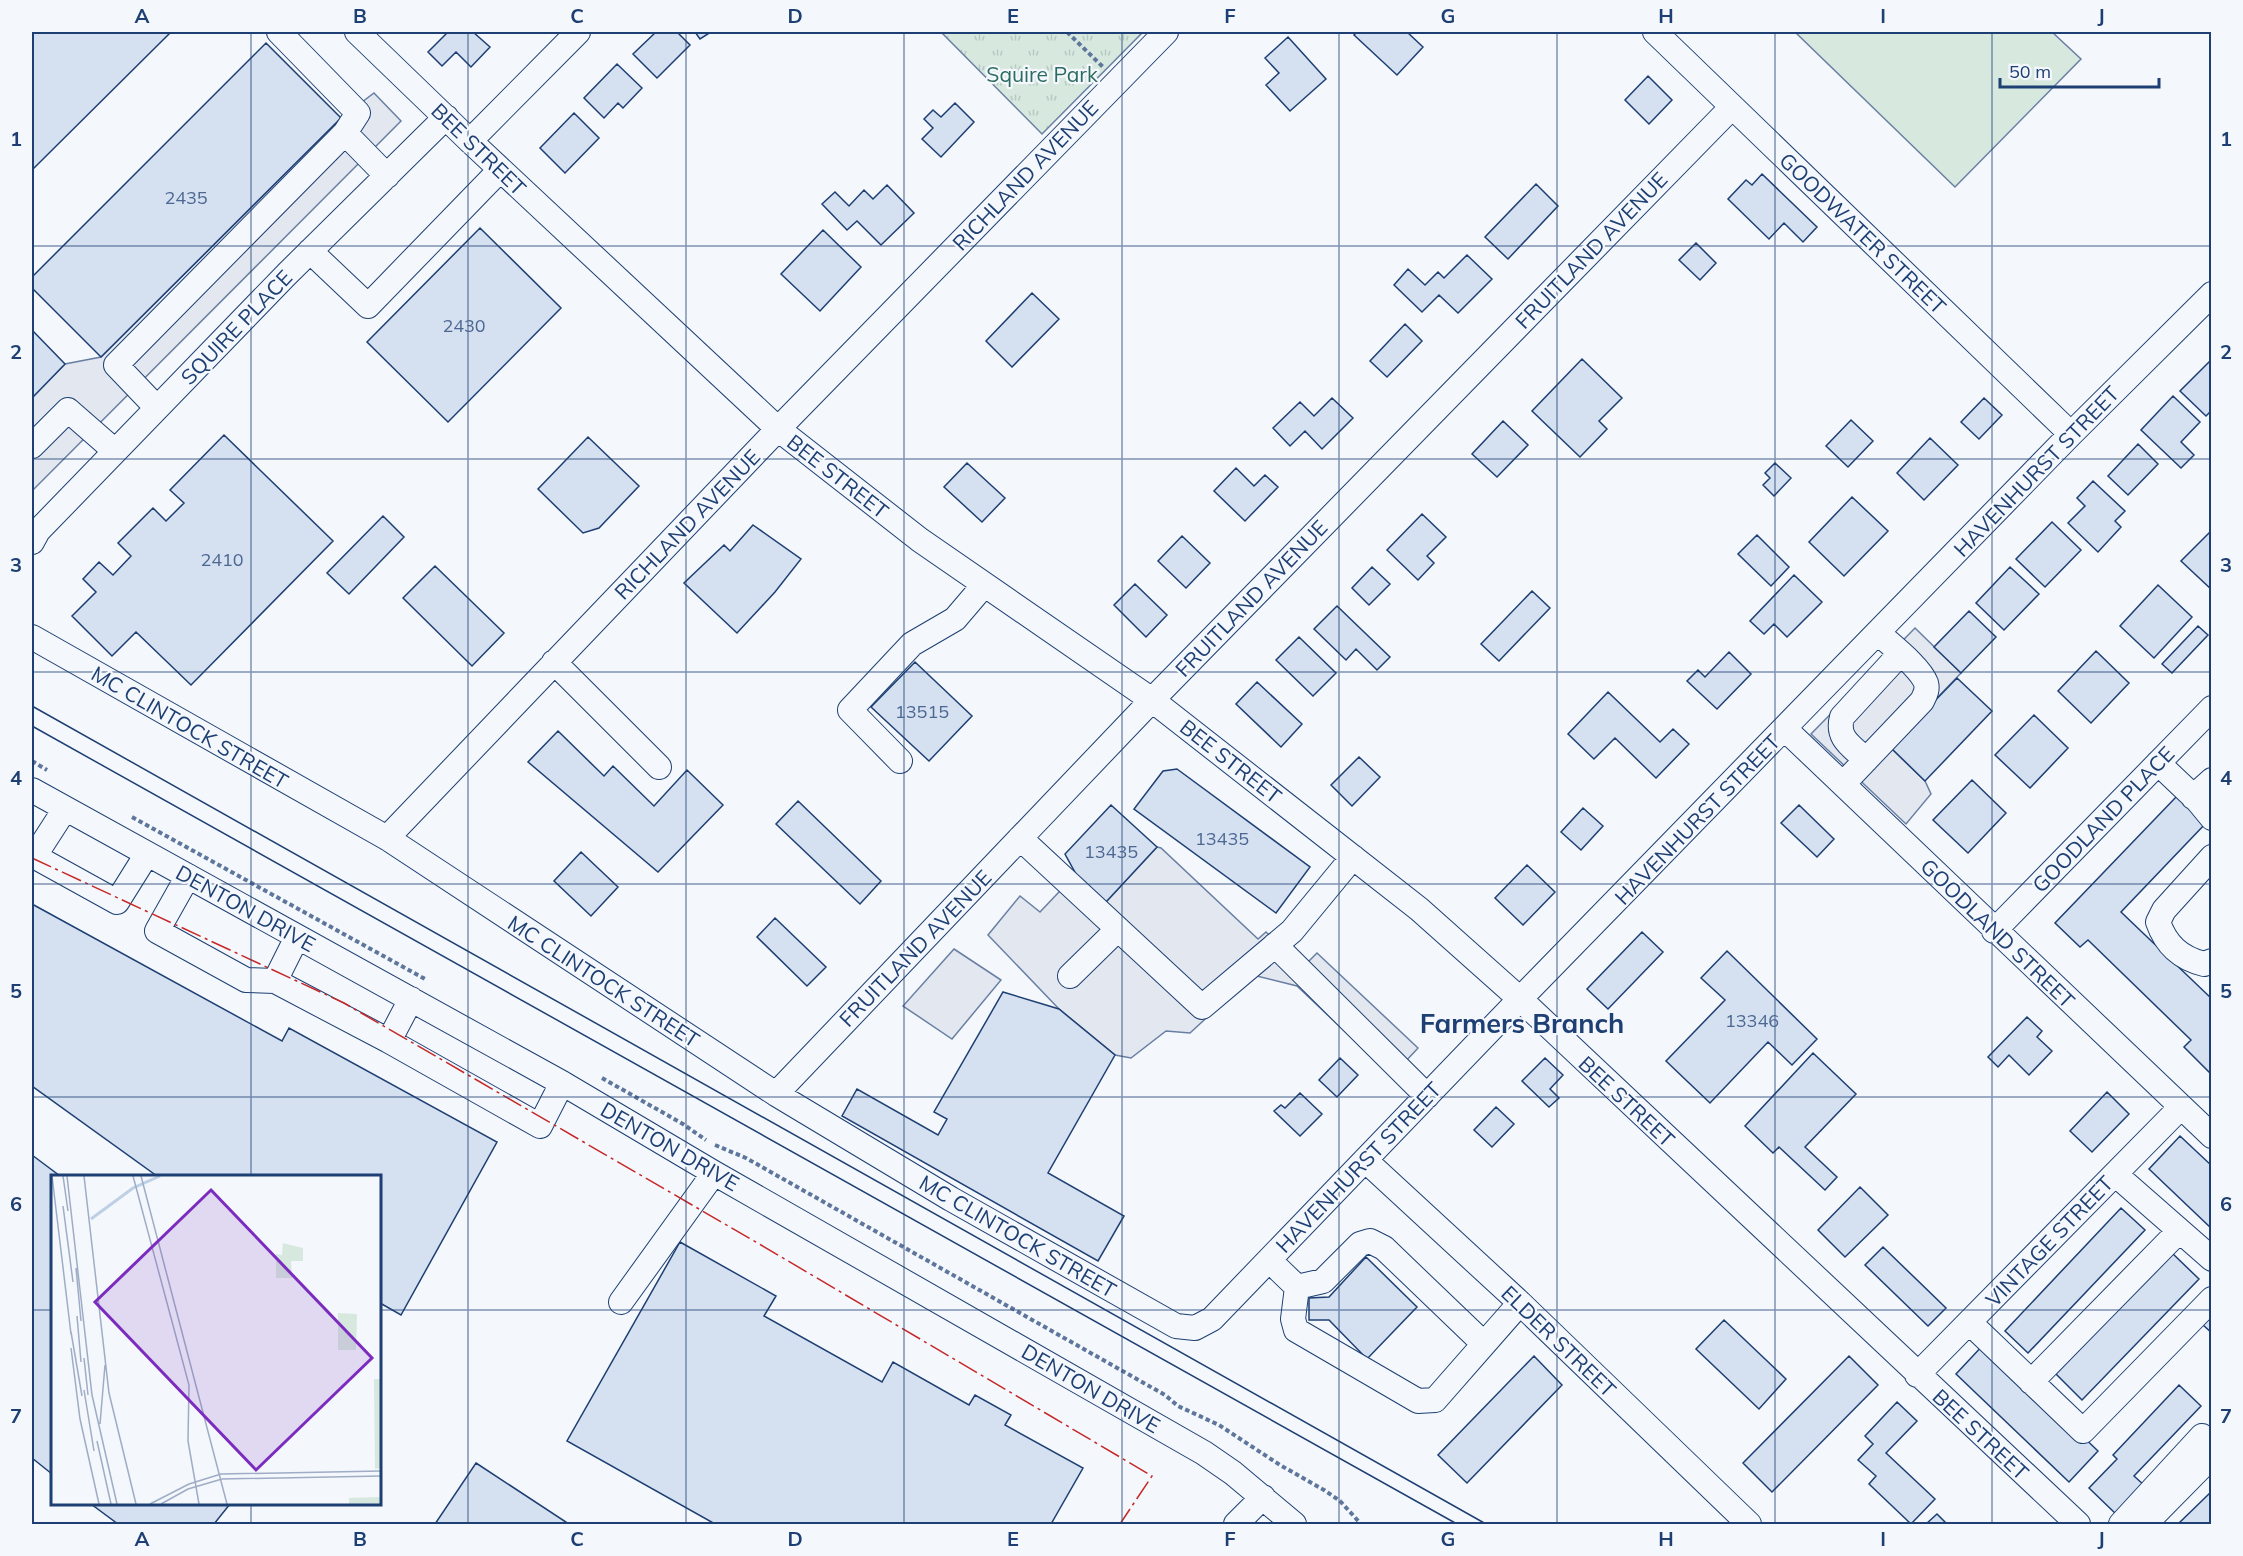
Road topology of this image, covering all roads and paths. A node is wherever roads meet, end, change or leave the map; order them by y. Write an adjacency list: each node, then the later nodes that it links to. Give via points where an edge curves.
1 (279, 32): 10 (street, via 358,113)
2 (360, 32): 9 (street, BEE STREET)
3 (578, 32): 11 (street)
4 (1067, 32): 7 (path)
5 (1166, 32): 7 (street, RICHLAND AVENUE)
6 (1655, 32): 8 (street, GOODWATER STREET)
7 (1117, 81): 17 (street, RICHLAND AVENUE)
8 (1732, 107): 18 (street, GOODWATER STREET); 27 (street, FRUITLAND AVENUE)
9 (447, 117): 11 (street, BEE STREET); 13 (street, SQUIRE PLACE)
10 (345, 133): 13 (street); 16 (street, via 116,365)
11 (470, 141): 12 (street, BEE STREET)
12 (500, 170): 14 (street, via 368,306); 17 (street, BEE STREET)
13 (387, 176): 14 (street, SQUIRE PLACE)
14 (310, 251): 16 (street, SQUIRE PLACE)
15 (2211, 294): 18 (street, HAVENHURST STREET)
16 (157, 408): 20 (street, SQUIRE PLACE)
17 (778, 429): 22 (street, BEE STREET); 26 (street, RICHLAND AVENUE)
18 (2071, 434): 23 (street, HAVENHURST STREET)
19 (32, 446): 20 (street, via 68,410)
20 (115, 452): 21 (street, SQUIRE PLACE)
21 (33, 533)
22 (984, 585): 27 (street, BEE STREET); 31 (street, via 955,619 912,644 850,710)
23 (1878, 633): 25 (street); 29 (street, HAVENHURST STREET)
24 (32, 637): 43 (street, MC CLINTOCK STREET)
25 (1900, 654): 30 (street, via 1842,717 1839,728 1843,737); 30 (street, via 1920,673 1927,691)
26 (554, 662): 34 (street); 43 (street, RICHLAND AVENUE)
27 (1152, 700): 44 (street, FRUITLAND AVENUE); 47 (street, BEE STREET)
28 (2211, 708): 33 (street, GOODLAND PLACE)
29 (1785, 729): 37 (street, GOODLAND STREET); 59 (street, HAVENHURST STREET)
30 (1866, 760): 37 (street)
31 (900, 761)
32 (32, 762): 35 (path)
33 (2158, 763): 39 (street); 51 (street, GOODLAND PLACE)
34 (659, 766)
35 (50, 772)
36 (2211, 780): 39 (street)
37 (1842, 784): 51 (street, GOODLAND STREET)
38 (32, 790): 40 (street, DENTON DRIVE)
39 (2193, 797): 42 (street)
40 (65, 808): 45 (street, DENTON DRIVE); 46 (street)
41 (128, 815): 57 (path)
42 (2211, 818)
43 (387, 838): 63 (street, MC CLINTOCK STREET)
44 (1020, 838): 50 (street); 63 (street, FRUITLAND AVENUE)
45 (147, 854): 46 (street, via 117,902); 49 (street, DENTON DRIVE)
46 (33, 856)
47 (1353, 857): 53 (street, via 1292,931); 59 (street, BEE STREET, via 1419,909)
48 (2211, 857): 54 (street, via 2158,922 2163,936 2176,951 2190,960 2204,964)
49 (188, 876): 52 (street, DENTON DRIVE); 56 (street, via 157,932 246,980)
50 (1118, 929): 53 (street, via 1202,1007); 55 (street)
51 (1995, 931): 65 (street, GOODLAND STREET)
52 (297, 937): 56 (street); 58 (street, DENTON DRIVE)
53 (1275, 945): 64 (street)
54 (2211, 961)
55 (1070, 976)
56 (275, 981): 60 (street)
57 (434, 984)
58 (411, 999): 60 (street); 62 (street, DENTON DRIVE)
59 (1520, 999): 64 (street, HAVENHURST STREET); 80 (street, BEE STREET)
60 (389, 1041): 62 (street, via 540,1125)
61 (600, 1077): 86 (path, via 1165,1395 1186,1411 1220,1425 1332,1496)
62 (562, 1083): 68 (street, DENTON DRIVE)
63 (776, 1094): 78 (street, MC CLINTOCK STREET, via 951,1199)
64 (1427, 1096): 67 (street, HAVENHURST STREET)
65 (2181, 1107): 66 (street, GOODLAND STREET); 69 (street, VINTAGE STREET)
66 (2208, 1127)
67 (1365, 1160): 72 (street, HAVENHURST STREET); 76 (street, ELDER STREET)
68 (714, 1173): 75 (street); 83 (street, DENTON DRIVE, via 1204,1453)
69 (2115, 1174): 70 (street); 77 (street, VINTAGE STREET)
70 (2179, 1231): 71 (street); 81 (street)
71 (2211, 1259)
72 (1269, 1260): 73 (street); 78 (street, HAVENHURST STREET, via 1212,1319 1195,1328)
73 (1297, 1287): 79 (street, via 1323,1281 1360,1244 1370,1241 1384,1248); 79 (street, via 1293,1319 1296,1330 1418,1401 1435,1400)
74 (2211, 1299): 81 (street, via 2083,1431)
75 (621, 1302)
76 (1520, 1303): 79 (street); 87 (street, ELDER STREET)
77 (1970, 1323): 80 (street, VINTAGE STREET); 81 (street)
78 (1176, 1326)
79 (1483, 1343)
80 (1917, 1375): 88 (street, BEE STREET)
81 (2031, 1382)
82 (2207, 1446): 89 (street); 90 (street)
83 (1263, 1497): 84 (street); 85 (street, DENTON DRIVE)
84 (1236, 1524)
85 (1294, 1524)
86 (1361, 1524)
87 (1749, 1524)
88 (2078, 1524)
89 (2121, 1524)
90 (2145, 1524)

